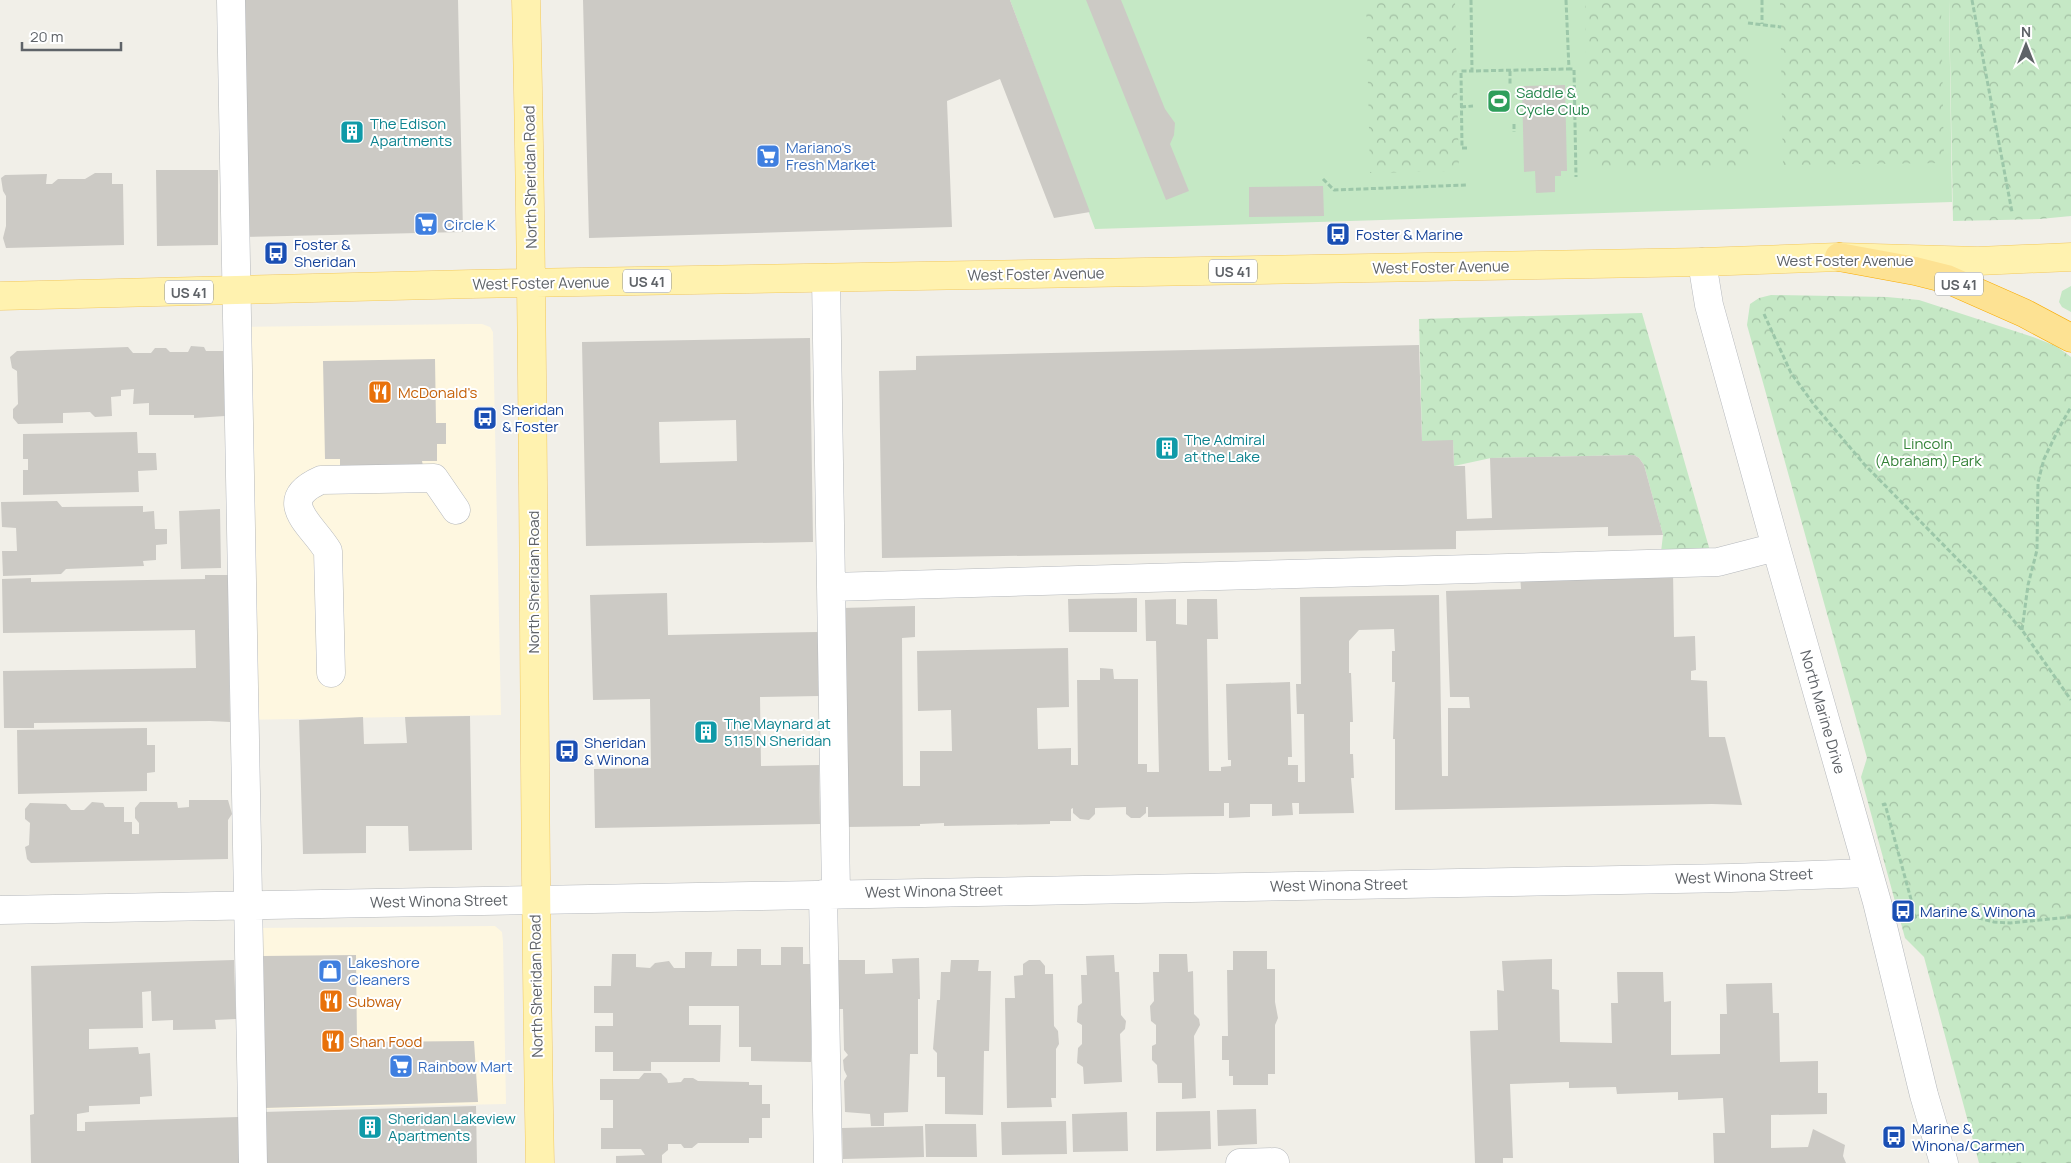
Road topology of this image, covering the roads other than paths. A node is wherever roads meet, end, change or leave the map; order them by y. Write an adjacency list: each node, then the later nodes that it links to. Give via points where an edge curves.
1 (231, 0): 8 (street)
2 (526, 0): 7 (main road, North Sheridan Road)
3 (2071, 257): 4 (main road, West Foster Avenue / US 41, via 1978,261)
4 (1839, 258): 5 (main road, West Foster Avenue / US 41); 10 (highway, US 41, via 1947,279)
5 (1702, 262): 6 (main road, West Foster Avenue / US 41); 12 (street, North Marine Drive, via 1709,305)
6 (826, 278): 7 (main road, West Foster Avenue / US 41); 13 (street)
7 (531, 283): 8 (main road, West Foster Avenue / US 41); 17 (main road, North Sheridan Road)
8 (238, 290): 9 (main road, West Foster Avenue / US 41); 18 (street)
9 (0, 296)
10 (2071, 338)
11 (456, 510): 14 (street, via 434,478 321,480 302,492 298,500 299,512 328,551)
12 (1776, 548): 13 (street, via 1718,562); 15 (street, North Marine Drive)
13 (831, 587): 16 (street)
14 (331, 673)
15 (1868, 873): 16 (street, West Winona Street); 25 (street, North Marine Drive)
16 (829, 893): 17 (street, West Winona Street); 23 (street)
17 (534, 899): 18 (street, West Winona Street); 22 (main road, North Sheridan Road)
18 (249, 905): 19 (street, West Winona Street); 21 (street)
19 (0, 910)
20 (1274, 1162): 24 (street)
21 (253, 1163)
22 (540, 1163)
23 (828, 1163)
24 (1240, 1163)
25 (1944, 1163)

